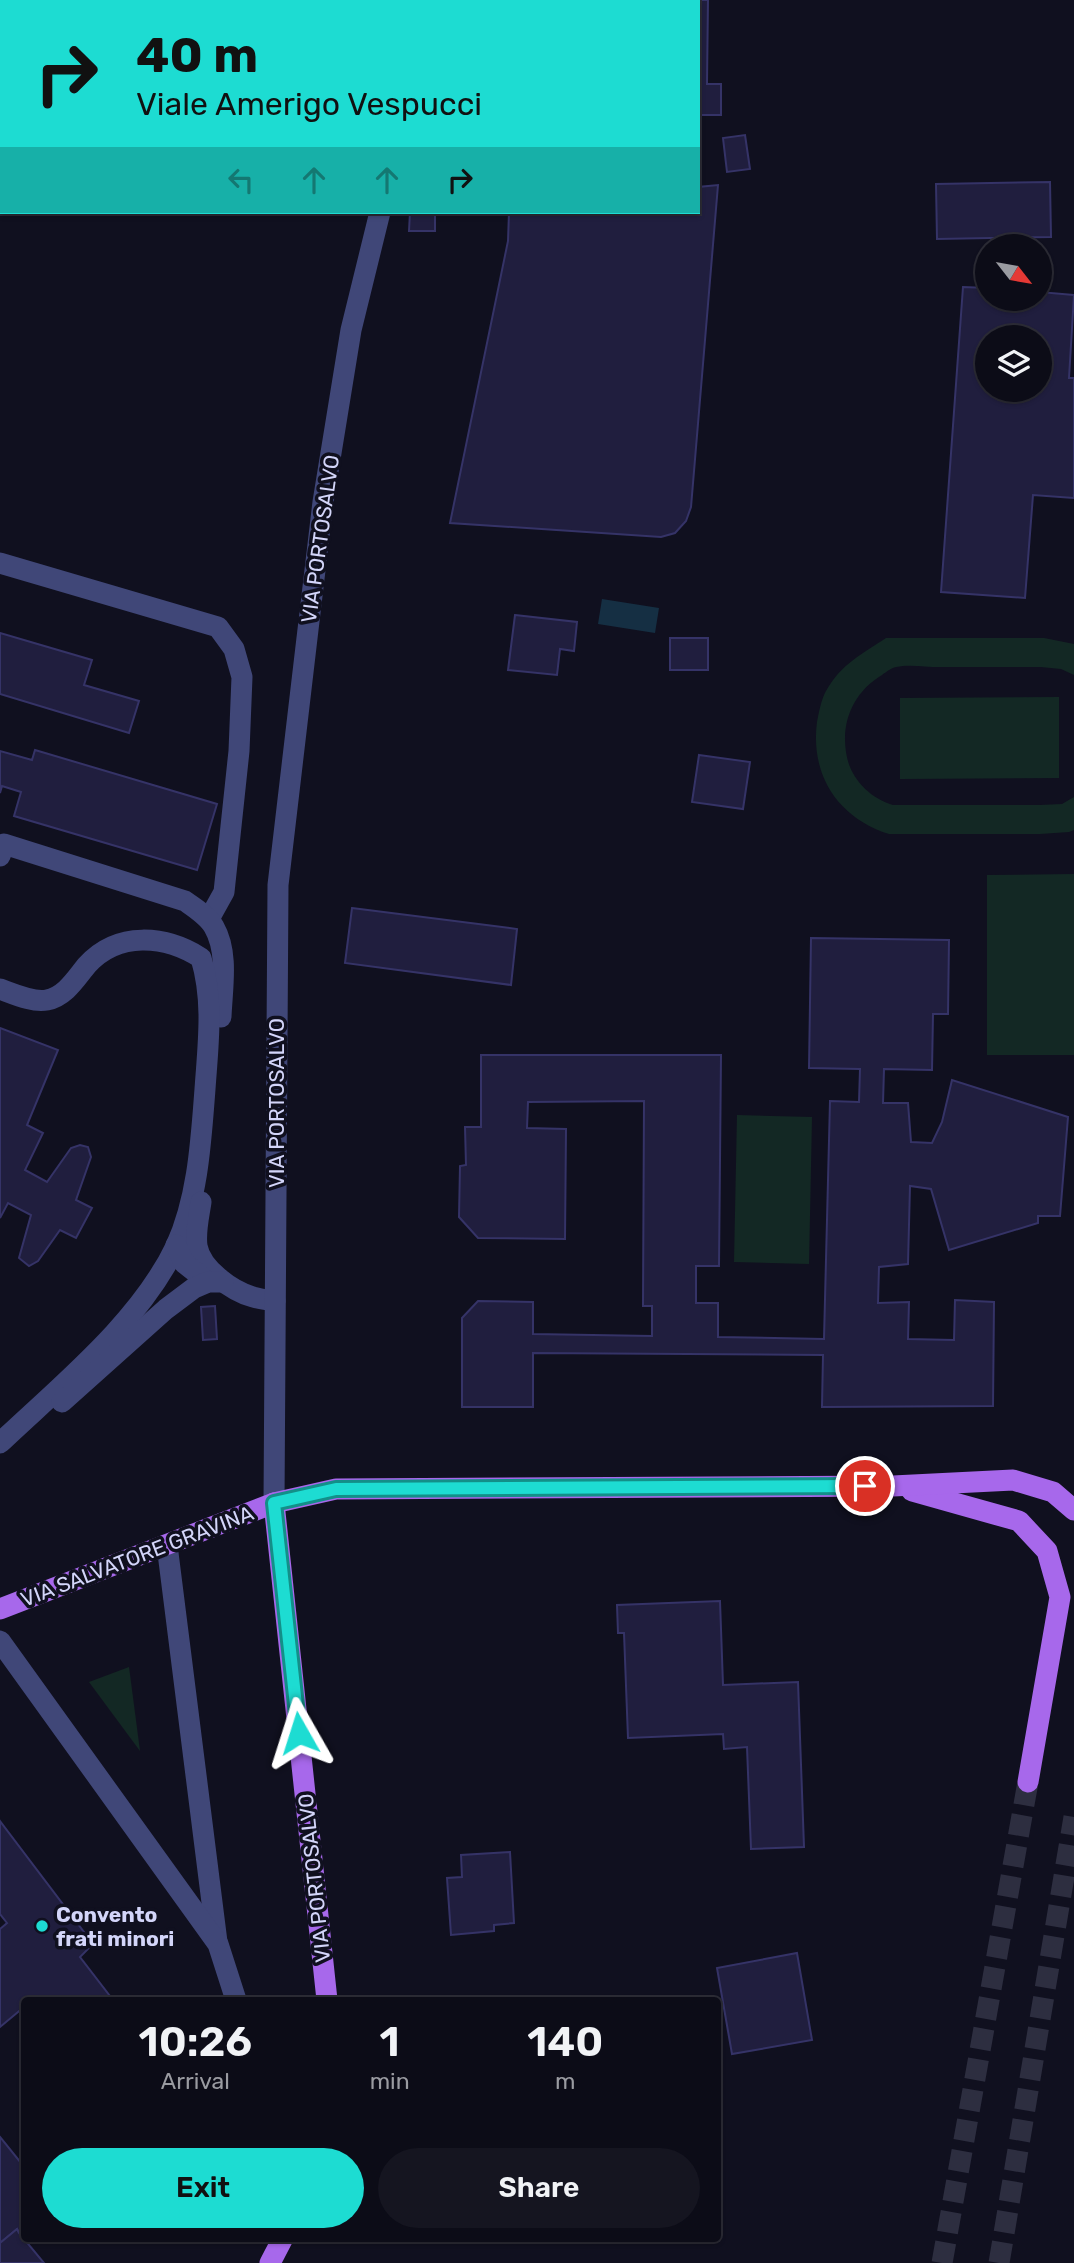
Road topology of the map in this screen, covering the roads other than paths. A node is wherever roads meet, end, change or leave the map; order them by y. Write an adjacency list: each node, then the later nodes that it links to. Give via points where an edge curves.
1 (380, 214): 8 (street, VIA PORTOSALVO, via 351,330 323,502 278,885)
2 (0, 563): 4 (street, via 218,627 234,649 242,677 239,751 224,892)
3 (0, 856): 4 (street, via 4,844 185,901)
4 (209, 919): 7 (street, via 223,959 222,1008 212,1153 197,1226 197,1249)
5 (0, 989): 6 (street, via 48,1000 70,987 103,951 126,940 150,939 184,947 201,958 210,1021 200,1152)
6 (176, 1245): 7 (street, via 184,1263); 9 (street, via 126,1321)
7 (216, 1282): 8 (street); 10 (street, via 194,1287 166,1309)
8 (275, 1301): 12 (street, VIA PORTOSALVO)
9 (0, 1443)
10 (0, 1458)
11 (893, 1486): 12 (main road, VIA SALVATORE GRAVINA, via 336,1489); 13 (main road, via 1013,1480 1053,1492); 17 (main road, via 1019,1521 1047,1551 1060,1597)
12 (274, 1503): 14 (main road, VIA SALVATORE GRAVINA); 20 (main road, VIA PORTOSALVO)
13 (1074, 1510)
14 (167, 1545): 15 (main road, VIA SALVATORE GRAVINA); 18 (street)
15 (0, 1609)
16 (0, 1641): 18 (street)
17 (1028, 1782)
18 (218, 1944): 19 (street)
19 (235, 1997)
20 (327, 1997)
21 (281, 2242): 22 (main road)
22 (271, 2263)

